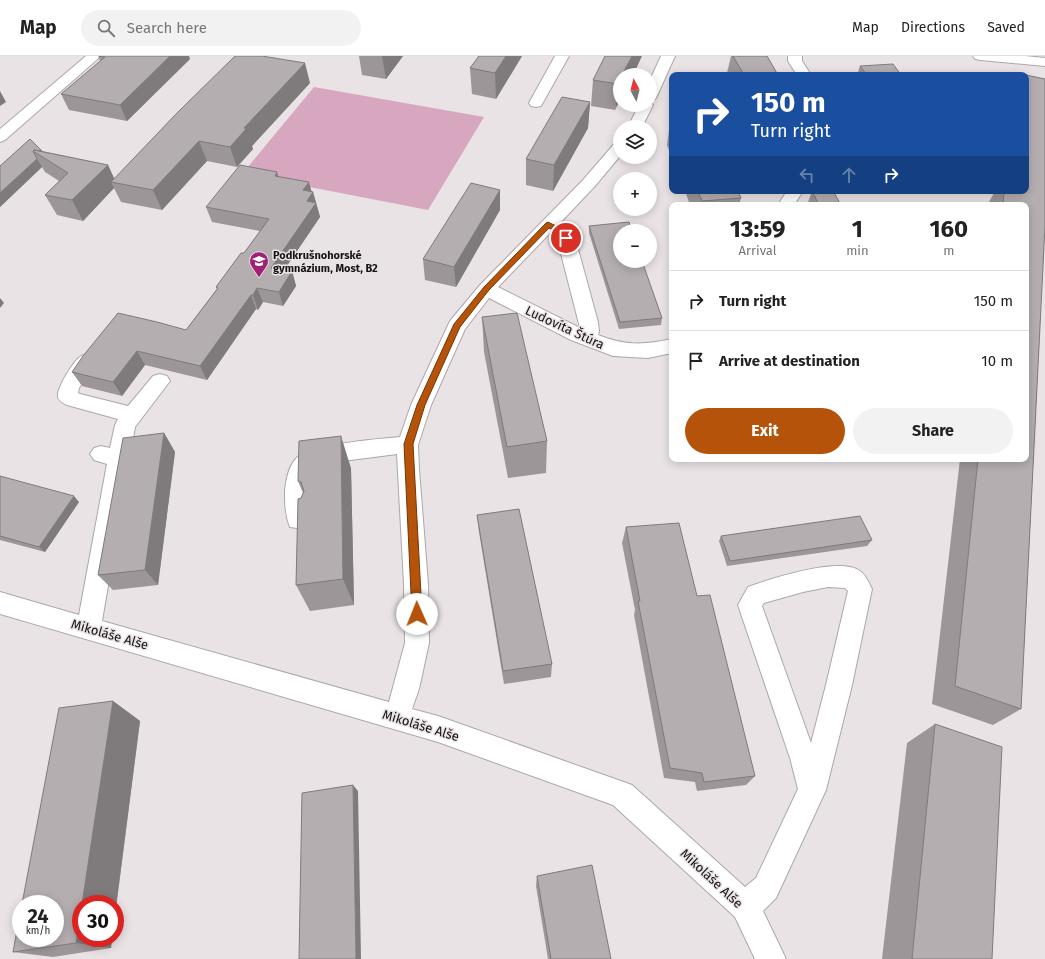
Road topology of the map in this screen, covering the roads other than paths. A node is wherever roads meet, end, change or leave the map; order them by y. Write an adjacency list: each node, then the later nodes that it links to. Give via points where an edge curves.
1 (94, 56): 10 (street)
2 (562, 56): 9 (street)
3 (668, 56): 8 (street)
4 (795, 56): 7 (street, via 795,61)
5 (980, 56): 6 (street, via 1032,67)
6 (1045, 62)
7 (802, 72)
8 (657, 80)
9 (536, 103)
10 (0, 137)
11 (613, 154): 12 (street)
12 (548, 224): 13 (street); 14 (street, via 562,231 566,238 589,322 590,331)
13 (486, 289): 14 (street, Ludovíta Štúra); 19 (street, via 457,326 421,405)
14 (587, 339): 15 (street, Ludovíta Štúra, via 613,349 648,351)
15 (669, 347)
16 (86, 362): 18 (street, via 69,387 68,396 74,400)
17 (160, 381): 18 (street)
18 (132, 415): 22 (street, via 110,456)
19 (408, 444): 20 (street, via 322,456 307,461 298,471 296,509 298,520); 23 (street, via 417,643)
20 (304, 520)
21 (0, 603): 22 (street, Mikoláše Alše)
22 (89, 628): 23 (street, Mikoláše Alše)
23 (396, 717): 25 (street, Mikoláše Alše, via 438,729 622,795)
24 (812, 790): 24 (street, via 840,685 860,589 852,578 841,576 821,578 756,595 750,604); 25 (street, via 766,888)
25 (745, 907): 26 (street, Mikoláše Alše)
26 (771, 959)

